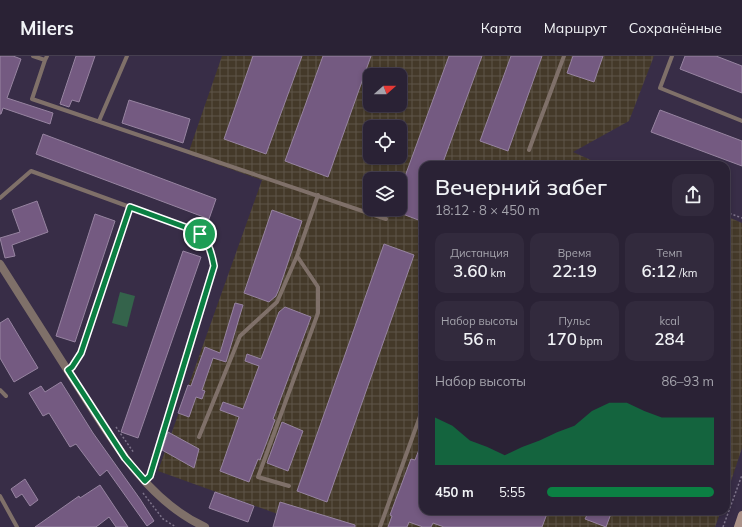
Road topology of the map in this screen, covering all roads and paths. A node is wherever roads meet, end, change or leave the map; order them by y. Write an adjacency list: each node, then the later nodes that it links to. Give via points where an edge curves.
1 (33, 56): 5 (lane)
2 (127, 56): 6 (lane)
3 (564, 56): 8 (lane)
4 (672, 56): 7 (lane, via 660,88)
5 (46, 58): 6 (lane, via 32,99)
6 (99, 121): 9 (lane)
7 (742, 121)
8 (529, 150)
9 (318, 196): 14 (lane); 15 (lane)
10 (0, 198): 11 (lane, via 31,171)
11 (130, 207): 17 (lane, via 81,353); 23 (lane, via 200,234 206,241 214,266 150,476)
12 (730, 214): 13 (path)
13 (742, 218)
14 (386, 219)
15 (297, 256): 21 (lane, via 277,302 240,336); 24 (lane, via 318,287 318,313 258,477)
16 (0, 264): 17 (street)
17 (68, 370): 23 (street, via 125,458)
18 (0, 390): 19 (lane)
19 (6, 396)
20 (419, 419): 33 (lane)
21 (199, 437)
22 (742, 475): 27 (path)
23 (145, 481): 32 (street, via 175,509)
24 (290, 486)
25 (141, 491): 31 (path, via 163,519)
26 (0, 496): 30 (lane)
27 (730, 508)
28 (727, 515): 34 (path)
29 (742, 515): 35 (main road)
30 (17, 527)
31 (176, 527)
32 (205, 527)
33 (380, 527)
34 (723, 527)
35 (738, 527)

